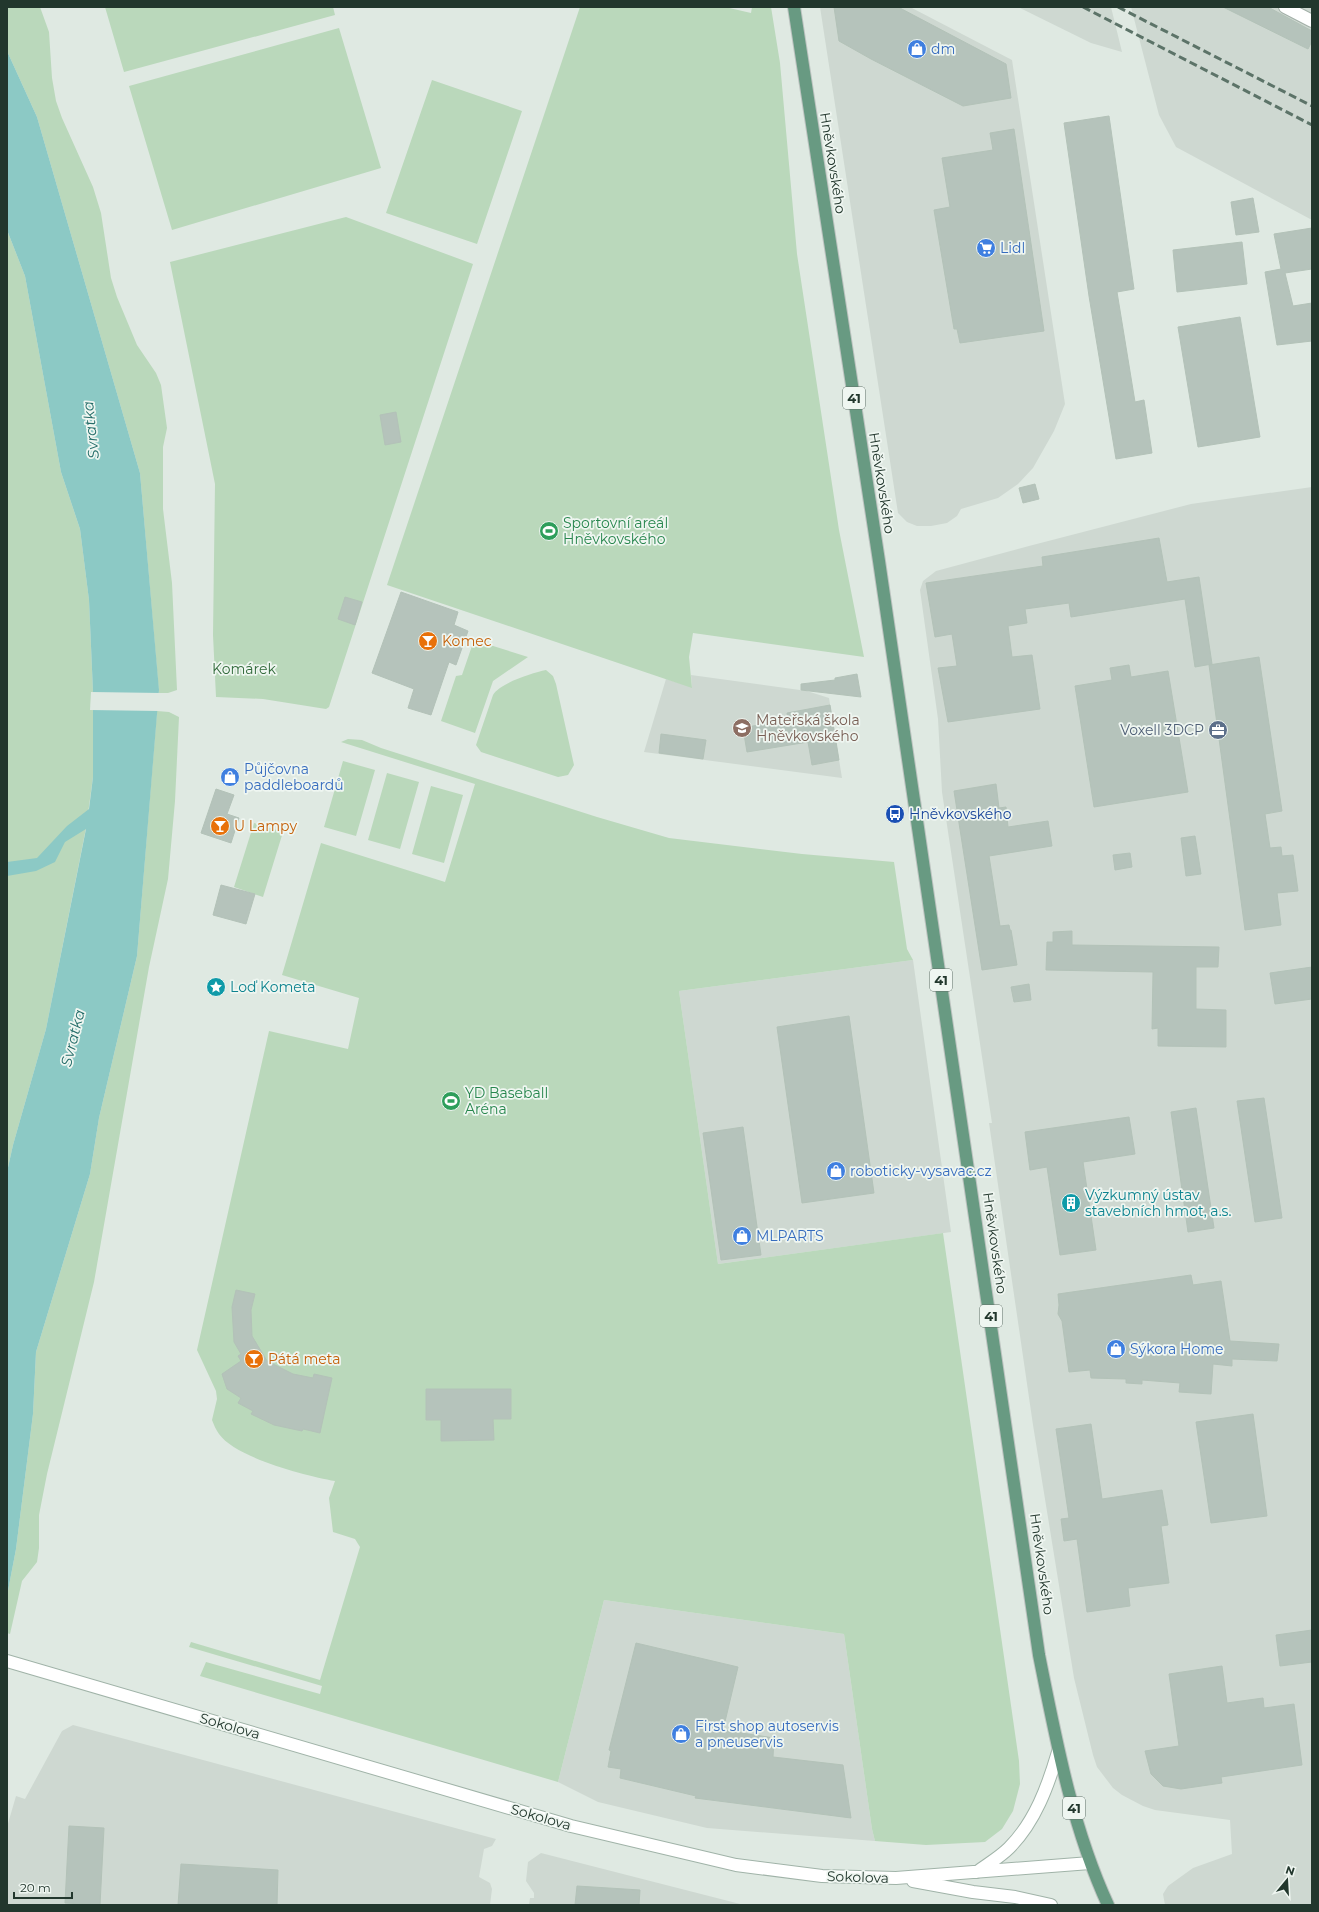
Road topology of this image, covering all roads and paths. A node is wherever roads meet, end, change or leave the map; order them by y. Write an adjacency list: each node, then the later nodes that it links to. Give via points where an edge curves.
1 (794, 7): 5 (main road, Hněvkovského / 41, via 883,589 1039,1656)
2 (1285, 7): 3 (street)
3 (1312, 20)
4 (7, 1661): 8 (street, Sokolova, via 571,1826 736,1865 822,1876)
5 (1058, 1752): 6 (main road, Hněvkovského / 41); 7 (street, via 1048,1785 1025,1828 1009,1848)
6 (1090, 1863): 7 (street, Sokolova); 10 (main road, 41)
7 (977, 1872): 8 (street, Sokolova)
8 (896, 1878): 9 (street)
9 (1051, 1905)
10 (1108, 1905)

